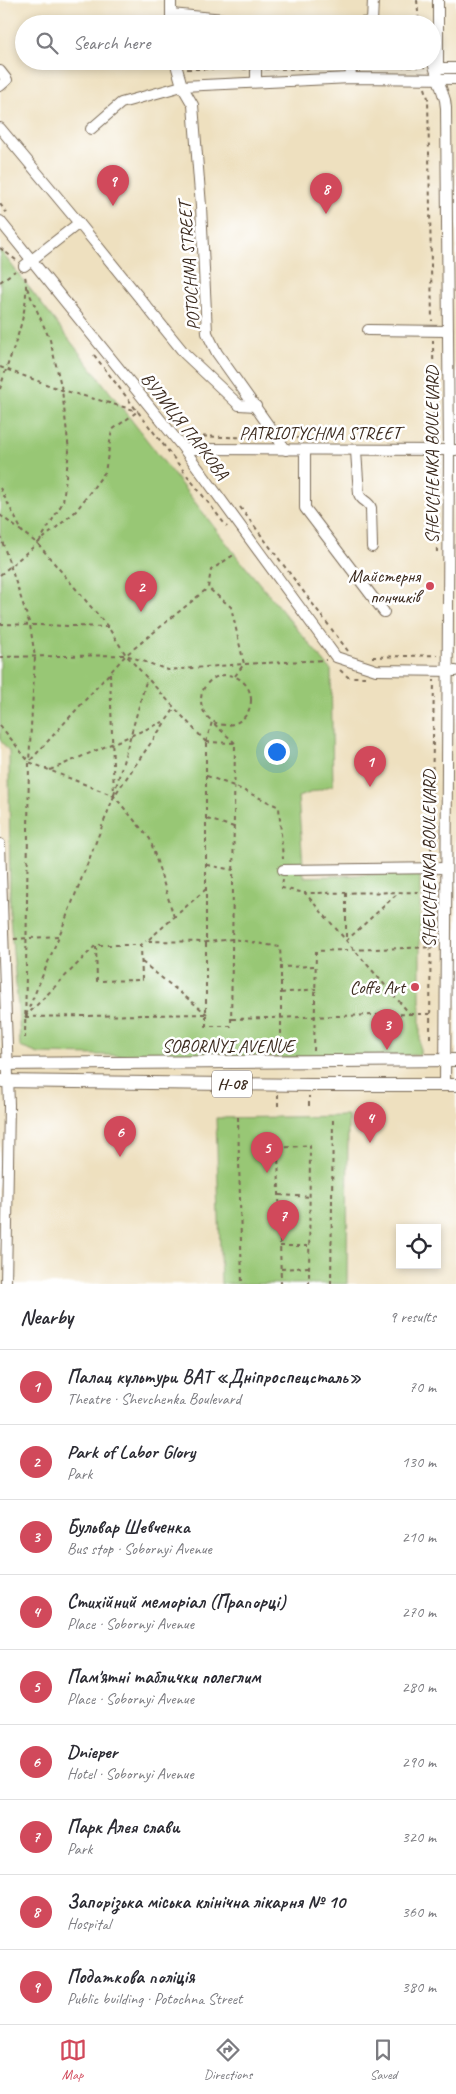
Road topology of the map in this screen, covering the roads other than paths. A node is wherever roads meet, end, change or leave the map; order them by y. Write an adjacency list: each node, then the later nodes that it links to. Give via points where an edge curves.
1 (171, 0): 5 (street)
2 (373, 0): 6 (street)
3 (432, 0): 7 (street)
4 (438, 0): 8 (street)
5 (171, 15)
6 (372, 15)
7 (432, 15)
8 (438, 15)
9 (441, 68): 10 (street)
10 (456, 68)
11 (177, 70): 21 (street, POTOCHNA STREET)
12 (256, 70): 19 (street)
13 (351, 70): 16 (street)
14 (435, 70): 17 (street, SHEVCHENKA BOULEVARD)
15 (0, 71): 20 (street, via 7,80)
16 (351, 78): 17 (street); 19 (street)
17 (437, 79): 18 (street); 28 (street, SHEVCHENKA BOULEVARD, via 446,108)
18 (456, 80)
19 (256, 81): 21 (street)
20 (0, 86)
21 (182, 86): 23 (street, via 121,103); 29 (street, POTOCHNA STREET, via 193,104 207,334)
22 (0, 128): 25 (street)
23 (92, 129)
24 (5, 218): 26 (street, ВУЛИЦЯ ПАРКОВА)
25 (79, 223): 26 (street); 29 (street, via 185,354 239,405)
26 (27, 263): 30 (street, ВУЛИЦЯ ПАРКОВА)
27 (368, 330): 28 (street)
28 (448, 331): 34 (street, SHEVCHENKA BOULEVARD)
29 (256, 406): 31 (street, POTOCHNA STREET)
30 (184, 449): 31 (street, PATRIOTYCHNA STREET); 37 (street, ВУЛИЦЯ ПАРКОВА, via 333,658 376,670)
31 (286, 450): 32 (street, PATRIOTYCHNA STREET)
32 (305, 450): 33 (street, PATRIOTYCHNA STREET); 36 (street, via 305,508)
33 (356, 450): 34 (street, PATRIOTYCHNA STREET); 35 (street, via 359,494 371,508)
34 (452, 450): 37 (street, SHEVCHENKA BOULEVARD)
35 (372, 547)
36 (384, 612)
37 (452, 671): 39 (street, SHEVCHENKA BOULEVARD)
38 (0, 844): 41 (street)
39 (446, 868): 40 (street); 42 (street, SHEVCHENKA BOULEVARD, via 445,947)
40 (283, 870)
41 (1, 939): 43 (street)
42 (450, 1060): 43 (main road, SOBORNYI AVENUE / Н-08); 45 (street, SHEVCHENKA BOULEVARD)
43 (4, 1064): 44 (street)
44 (4, 1081): 45 (main road, SOBORNYI AVENUE / Н-08); 46 (street)
45 (450, 1085)
46 (3, 1273): 47 (street)
47 (6, 1284)

